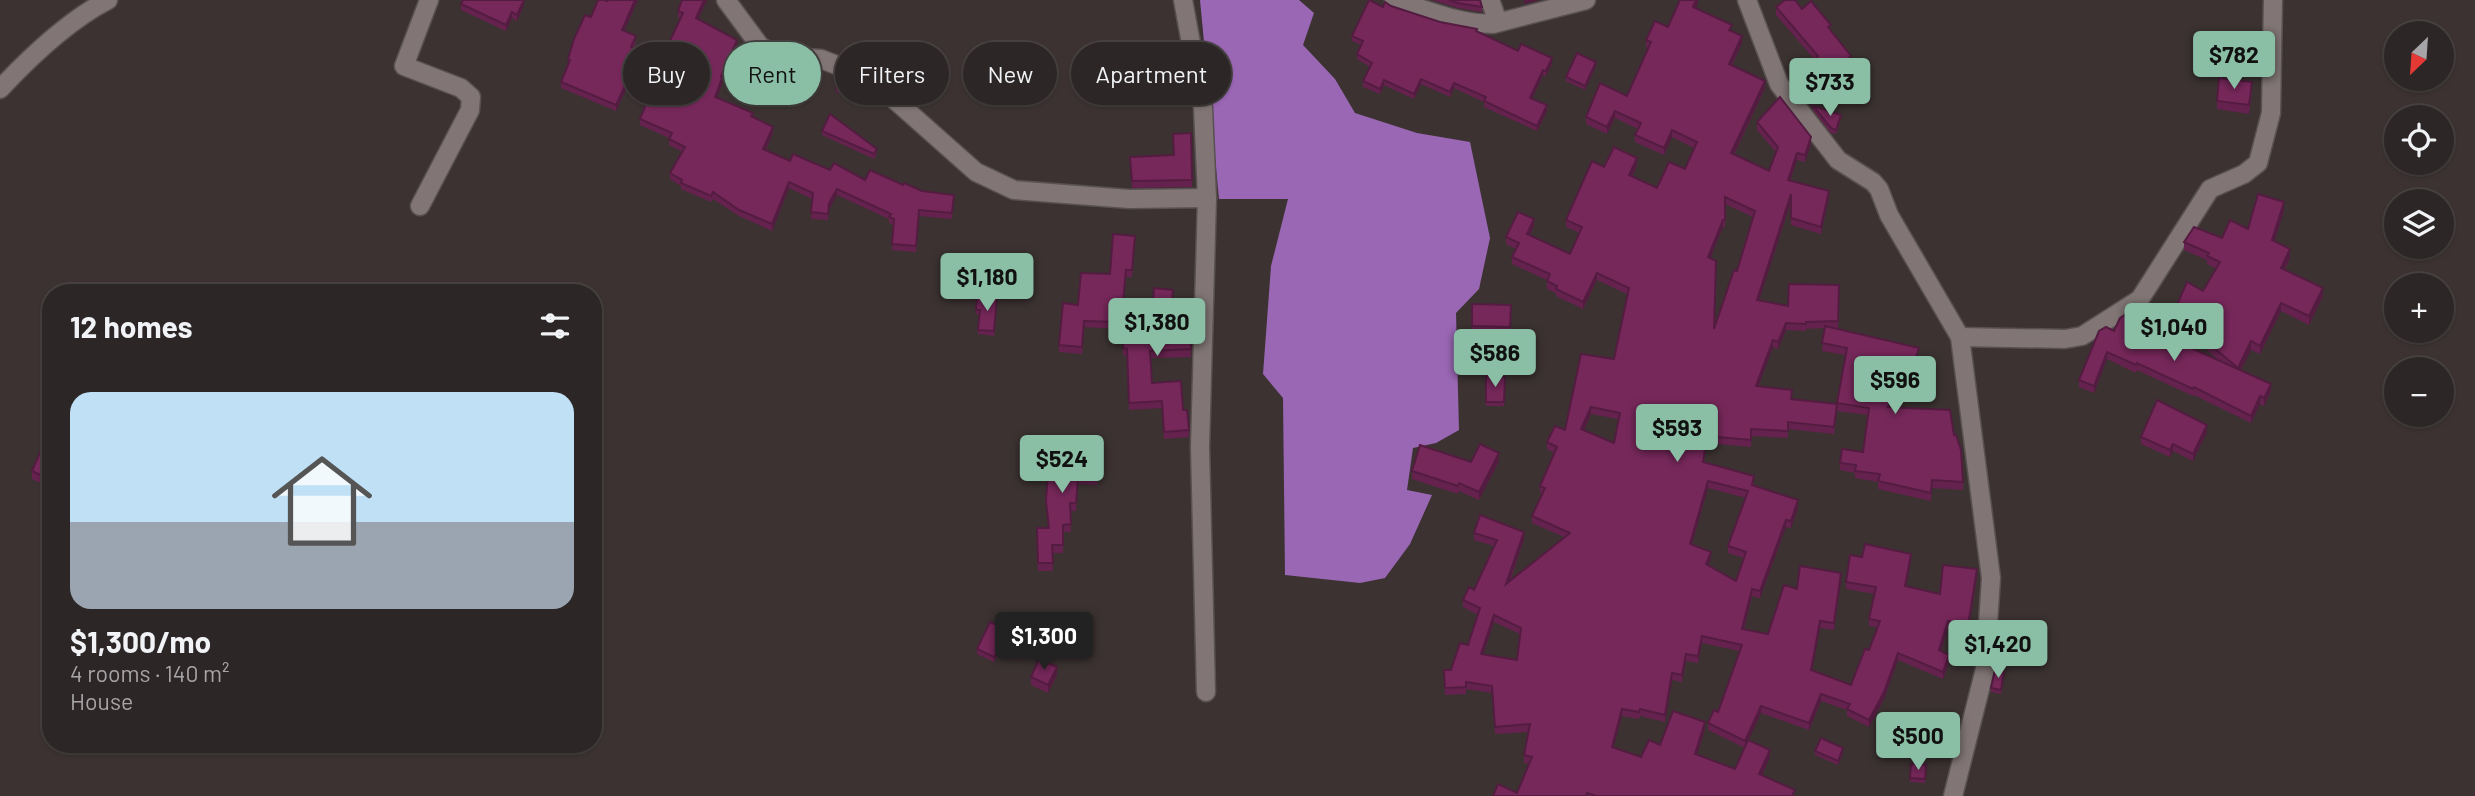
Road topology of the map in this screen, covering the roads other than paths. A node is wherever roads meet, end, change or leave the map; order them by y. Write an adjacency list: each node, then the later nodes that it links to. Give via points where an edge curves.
1 (108, 0): 11 (street, via 24,64)
2 (429, 0): 13 (street, via 404,66 471,97 470,110)
3 (726, 0): 12 (street, via 760,46 777,56 821,59 870,78 976,173 1014,190)
4 (1183, 0): 12 (street, via 1203,108)
5 (1394, 0): 10 (street, via 1440,16 1482,24)
6 (1490, 0): 10 (street)
7 (1586, 0): 10 (street)
8 (1747, 0): 14 (street, via 1779,83 1842,164 1879,189 1889,215)
9 (2273, 0): 14 (street, via 2271,113 2258,163 2210,189 2140,299 2082,336)
10 (1498, 22)
11 (0, 89)
12 (1208, 198): 15 (street, via 1200,447)
13 (420, 206)
14 (1960, 337): 16 (street, via 1991,578 1985,669)
15 (1206, 692)
16 (1953, 796)

